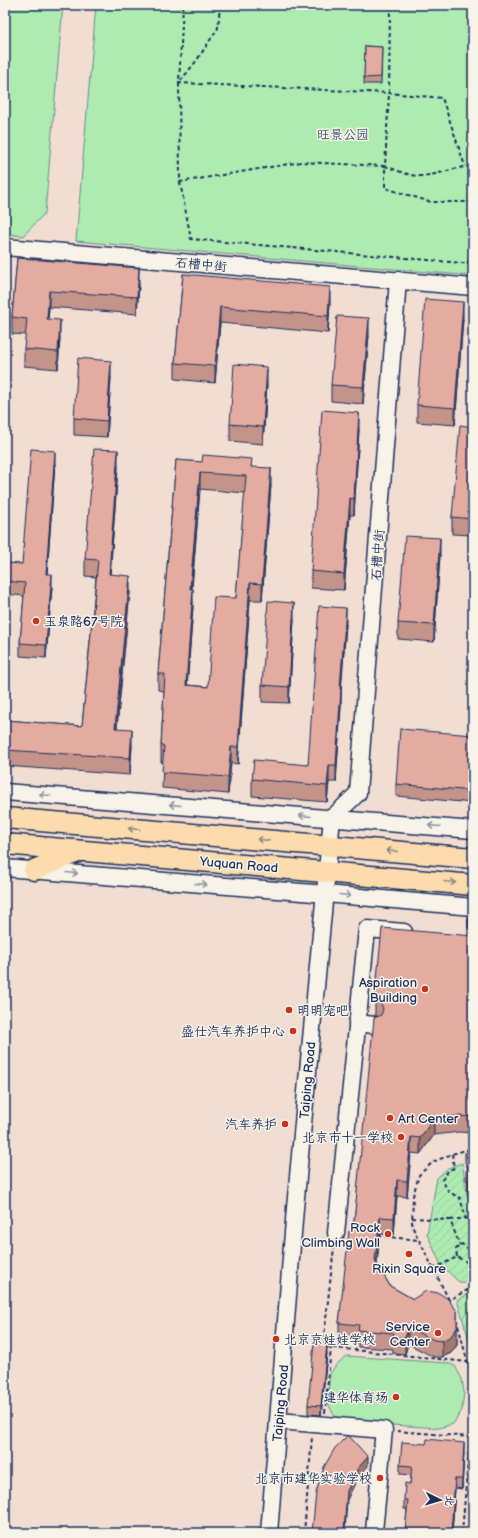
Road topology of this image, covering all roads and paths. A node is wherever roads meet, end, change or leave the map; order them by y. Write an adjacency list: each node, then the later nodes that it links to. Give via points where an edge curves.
1 (183, 5): 4 (path)
2 (220, 5): 4 (path, via 218,28)
3 (390, 5): 5 (path)
4 (178, 83): 5 (path); 9 (path)
5 (389, 92): 6 (path); 7 (path, via 442,98)
6 (385, 166): 7 (path, via 419,176); 9 (path, via 301,162); 10 (path, via 385,188 431,202)
7 (465, 166): 8 (path)
8 (473, 166)
9 (180, 182): 13 (path, via 191,239)
10 (473, 202)
11 (473, 216): 13 (path)
12 (5, 247): 15 (street, 石槽中街)
13 (468, 264): 14 (path)
14 (473, 264)
15 (398, 280): 16 (street, 石槽中街); 19 (street, 石槽中街, via 358,793)
16 (473, 287)
17 (5, 792): 19 (street, one-way to 17)
18 (5, 818): 22 (main road, Yuquan Road, one-way to 18)
19 (332, 818): 20 (street, one-way to 19); 22 (street, Taiping Road)
20 (473, 830)
21 (5, 844): 23 (main road, Yuquan Road)
22 (330, 846): 24 (main road, Yuquan Road, one-way to 22); 27 (street, Taiping Road)
23 (83, 850): 26 (main road); 27 (main road, Yuquan Road)
24 (473, 858)
25 (5, 868): 26 (street, Yuquan Road)
26 (34, 870): 30 (street, Yuquan Road, one-way to 30)
27 (328, 871): 28 (main road, Yuquan Road); 30 (street, Taiping Road)
28 (407, 879): 29 (main road, Yuquan Road, one-way to 29); 31 (street)
29 (473, 884)
30 (326, 894): 31 (street, Yuquan Road, one-way to 31); 57 (street, Taiping Road, via 295,1208)
31 (448, 905): 32 (street, Yuquan Road)
32 (473, 907)
33 (420, 934): 34 (street, via 367,929)
34 (357, 1023): 35 (street); 42 (street)
35 (374, 1025)
36 (473, 1148): 37 (path)
37 (452, 1154): 38 (path, via 433,1162 419,1175 413,1196); 39 (path, via 454,1168 448,1171 442,1180 449,1192 460,1198)
38 (412, 1218): 40 (path); 44 (path, via 412,1226)
39 (466, 1218): 40 (path); 41 (path)
40 (450, 1220): 45 (path)
41 (473, 1227)
42 (336, 1233): 54 (path, via 323,1347)
43 (374, 1236): 44 (path)
44 (419, 1240): 49 (path)
45 (460, 1246): 47 (path, via 462,1244); 48 (path, via 456,1249)
46 (473, 1249): 47 (path)
47 (470, 1250): 48 (path, via 470,1259 467,1262)
48 (457, 1257): 49 (path)
49 (433, 1269): 51 (path)
50 (473, 1287): 51 (path)
51 (449, 1300): 52 (path)
52 (451, 1306)
53 (454, 1311): 55 (path)
54 (331, 1348): 55 (path); 58 (path)
55 (468, 1362): 56 (path)
56 (472, 1406): 60 (path)
57 (279, 1421): 58 (street); 62 (street, Taiping Road)
58 (319, 1425): 59 (street); 63 (path)
59 (384, 1430): 60 (path); 61 (street)
60 (470, 1437): 64 (path)
61 (374, 1531)
62 (269, 1533)
63 (304, 1533)
64 (462, 1533)

